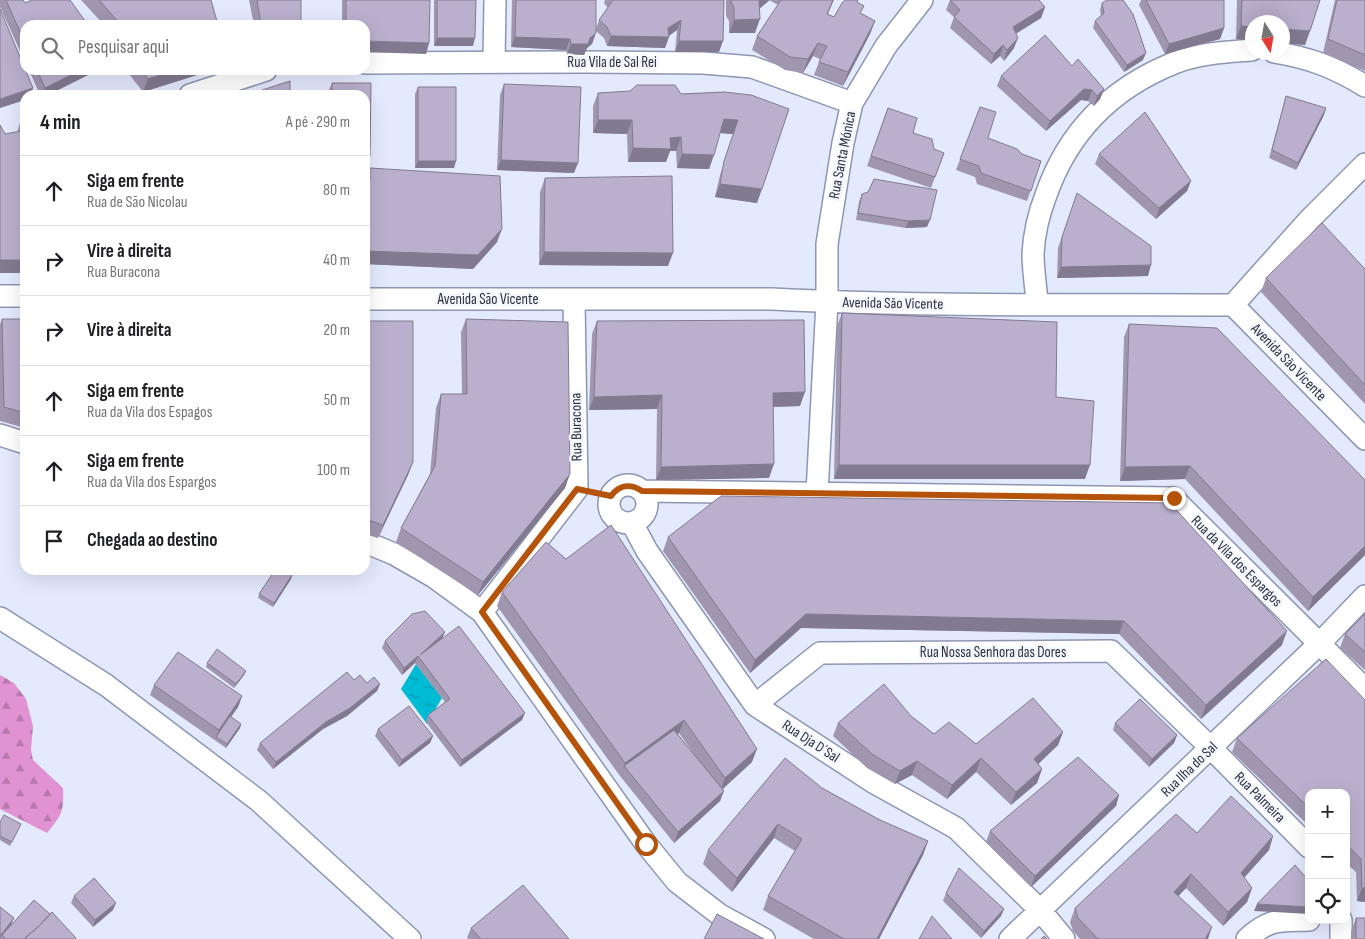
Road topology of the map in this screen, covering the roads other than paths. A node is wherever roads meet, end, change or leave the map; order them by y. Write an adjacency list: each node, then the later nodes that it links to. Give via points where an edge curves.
1 (495, 0): 5 (street)
2 (922, 0): 10 (street, Rua Santa Mónica, via 886,46)
3 (1245, 50): 17 (street, via 1216,52 1184,60 1137,80 1104,105 1075,136 1053,173 1039,212 1033,254)
4 (1290, 54): 8 (street, via 1340,71)
5 (494, 62): 6 (street, Rua Vila de Sal Rei); 10 (street, Rua Vila de Sal Rei, via 703,63 752,67)
6 (370, 63)
7 (251, 75): 9 (street)
8 (1365, 86)
9 (205, 90)
10 (852, 103): 16 (street, Rua Santa Mónica, via 827,244)
11 (1365, 164): 18 (street, via 1309,220)
12 (0, 296): 13 (street)
13 (20, 296)
14 (370, 299): 15 (street, Avenida São Vicente)
15 (574, 300): 16 (street, Avenida São Vicente, via 772,299); 22 (street, Rua Buracona)
16 (827, 302): 17 (street, Avenida São Vicente); 24 (street, Rua Santa Mónica)
17 (1038, 303): 18 (street, Avenida São Vicente)
18 (1233, 305): 20 (street, Avenida São Vicente)
19 (0, 435): 21 (street)
20 (1365, 439)
21 (20, 441)
22 (577, 489): 25 (street); 29 (street)
23 (642, 491): 24 (street, Rua da Vila dos Espargos); 25 (street, via 625,485); 26 (street, via 647,501 645,512 642,518)
24 (817, 493): 31 (street, Rua da Vila dos Espargos, via 1174,498)
25 (611, 496): 26 (street, via 609,507 615,518)
26 (632, 523): 33 (street, Rua Dja D´Sal, via 647,551)
27 (370, 544): 29 (street, via 434,578)
28 (1365, 596): 31 (street, Rua Ilha do Sal)
29 (482, 612): 42 (street, via 646,844 677,882 720,915)
30 (0, 618): 41 (street, via 106,685 259,801)
31 (1319, 644): 32 (street, Rua da Vila dos Espargos); 34 (street, Rua Ilha do Sal)
32 (1365, 689)
33 (755, 705): 34 (street, Rua Nossa Senhora das Dores, via 820,652 1111,651); 36 (street, Rua Dja D´Sal, via 873,782 956,828)
34 (1211, 748): 35 (street, Rua Palmeira); 36 (street, Rua Ilha do Sal)
35 (1305, 843)
36 (1040, 910): 43 (street, Rua Ilha do Sal); 44 (street, Rua Dja D´Sal)
37 (1365, 918): 38 (street)
38 (1350, 919)
39 (1305, 920): 45 (street, via 1266,924)
40 (1341, 924): 46 (street)
41 (410, 939)
42 (764, 939)
43 (1010, 939)
44 (1064, 939)
45 (1246, 939)
46 (1341, 939)

